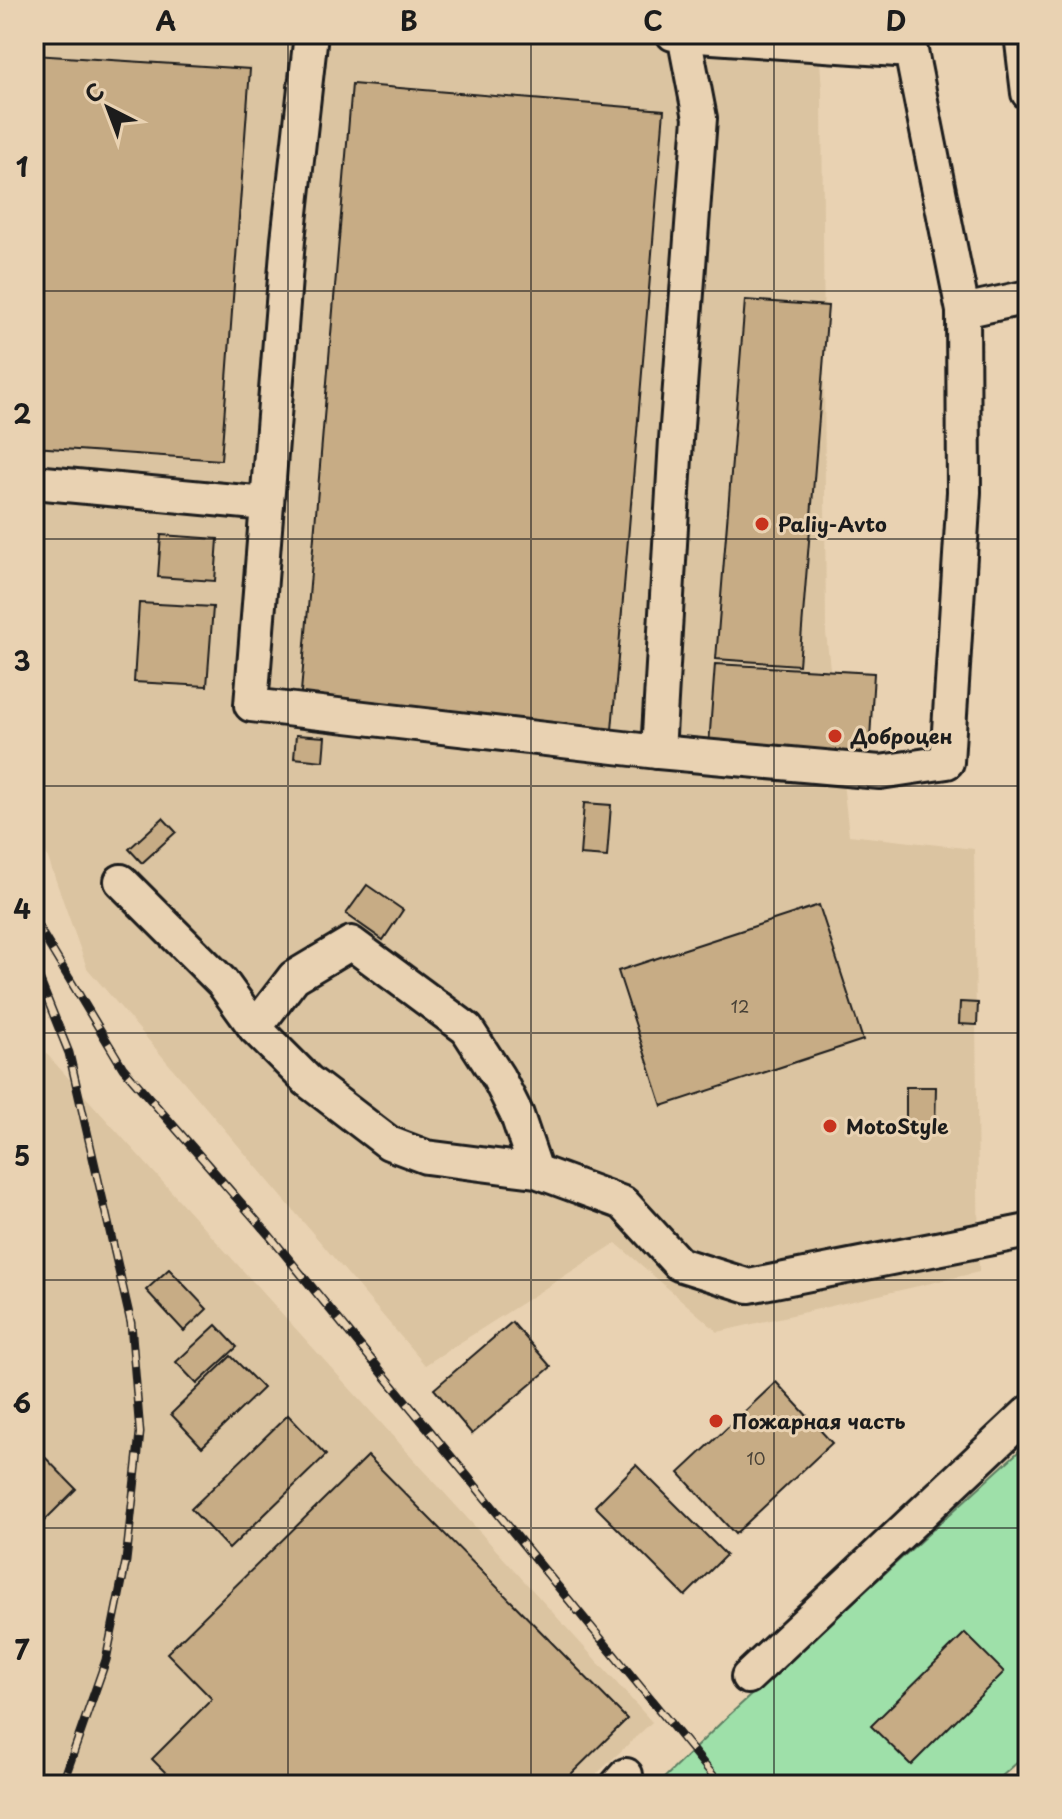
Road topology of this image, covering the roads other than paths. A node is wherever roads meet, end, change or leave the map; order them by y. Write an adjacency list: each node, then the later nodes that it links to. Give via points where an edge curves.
1 (311, 34): 8 (street)
2 (1021, 34): 4 (street)
3 (678, 35): 6 (street, via 911,51); 9 (street, via 700,118)
4 (1028, 93)
5 (1028, 297): 6 (street)
6 (963, 311): 9 (street, via 964,492 947,762 880,772)
7 (34, 482): 8 (street)
8 (267, 504): 9 (street, via 251,705)
9 (658, 752)
10 (121, 881): 11 (street, via 222,982)
11 (255, 1028): 12 (street, via 308,1081 389,1143 426,1157); 12 (street, via 294,977 351,943 467,1029 517,1115)
12 (536, 1171): 13 (street, via 623,1203 679,1264 749,1286)
13 (1028, 1231)
14 (1028, 1413): 15 (street)
15 (748, 1677)

